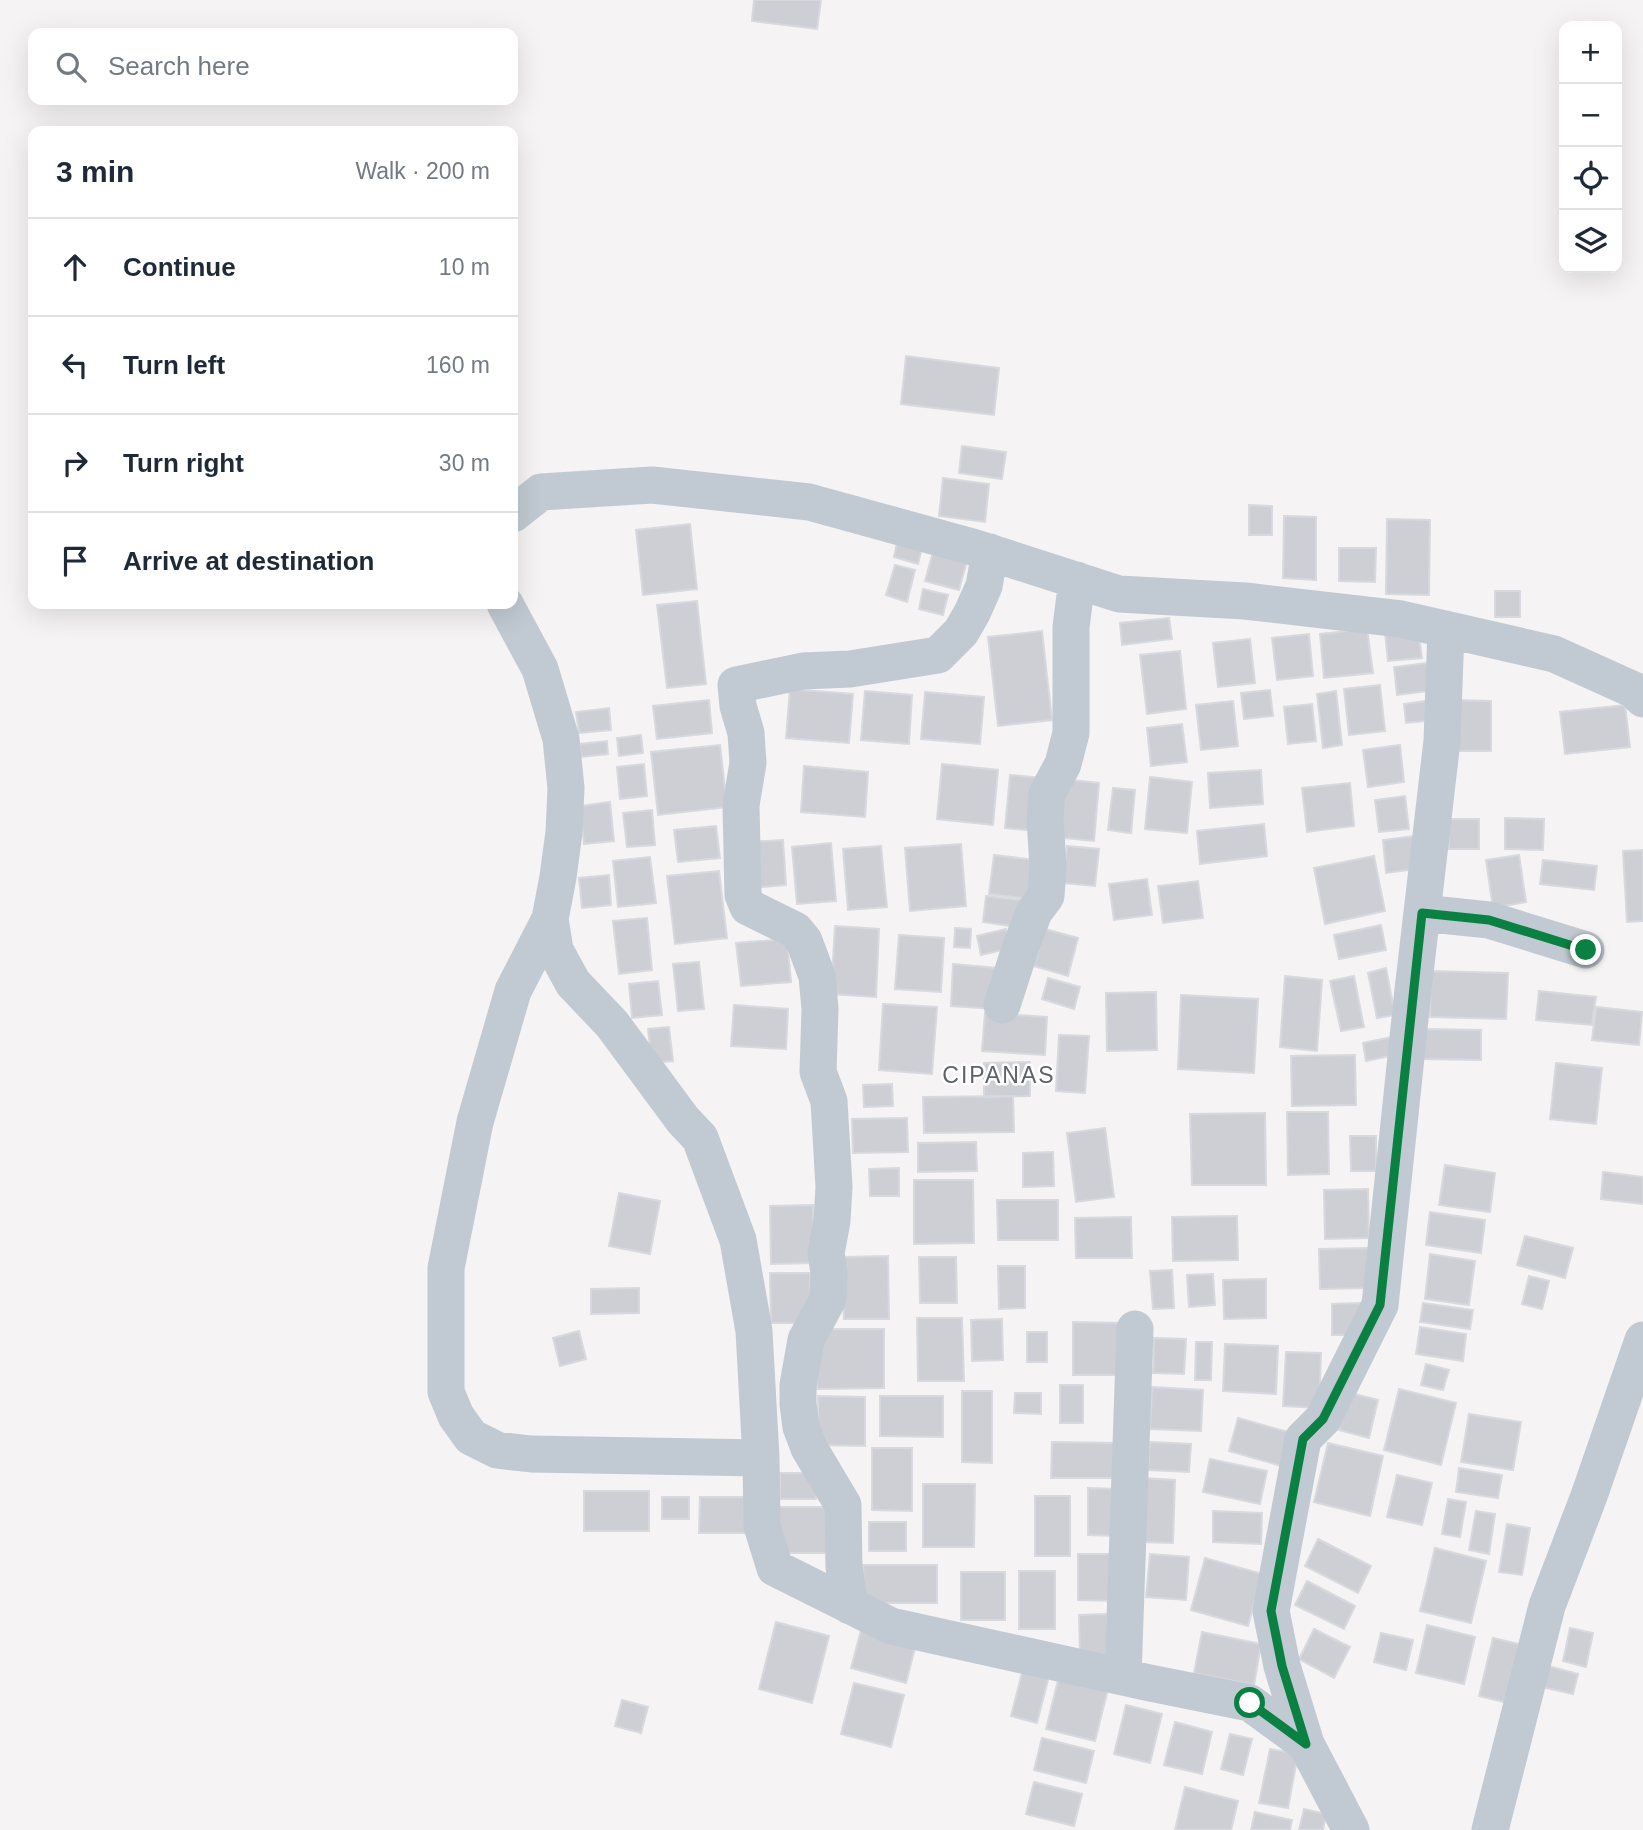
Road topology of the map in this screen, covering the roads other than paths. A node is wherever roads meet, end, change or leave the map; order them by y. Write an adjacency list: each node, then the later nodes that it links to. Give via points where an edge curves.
1 (518, 510): 2 (street, via 541,492 652,485 809,502)
2 (990, 552): 3 (street); 14 (street, via 985,586 972,613 938,655 850,669 803,671 736,685 748,763 741,805 743,895 748,906 794,930 804,941 817,976 818,1072 828,1101 834,1187 826,1253 828,1299 806,1340 798,1404 809,1448 843,1505)
3 (1077, 580): 5 (street, via 1119,594 1245,601 1401,619); 10 (street, via 1071,628 1070,733 1063,764 1047,794 1046,896 1034,912)
4 (508, 609): 8 (street, via 540,669 561,739 564,832)
5 (1446, 629): 6 (street, via 1554,654 1634,690); 7 (street, via 1442,741)
6 (1643, 699)
7 (1422, 913): 9 (street, via 1489,920); 16 (street, via 1380,1305 1323,1419 1303,1439 1271,1611)
8 (550, 919): 13 (street, via 555,950 573,983 612,1024 700,1138 738,1240 754,1331); 13 (street, via 513,991 475,1122 446,1268 446,1392 471,1437 497,1450)
9 (1586, 950)
10 (1002, 1005)
11 (1135, 1329): 15 (street)
12 (1643, 1340): 18 (street, via 1547,1606)
13 (761, 1458): 14 (street, via 762,1526 775,1568)
14 (850, 1606): 15 (street, via 891,1626)
15 (1123, 1677): 16 (street, via 1250,1703)
16 (1306, 1744): 17 (street)
17 (1351, 1830)
18 (1490, 1830)

